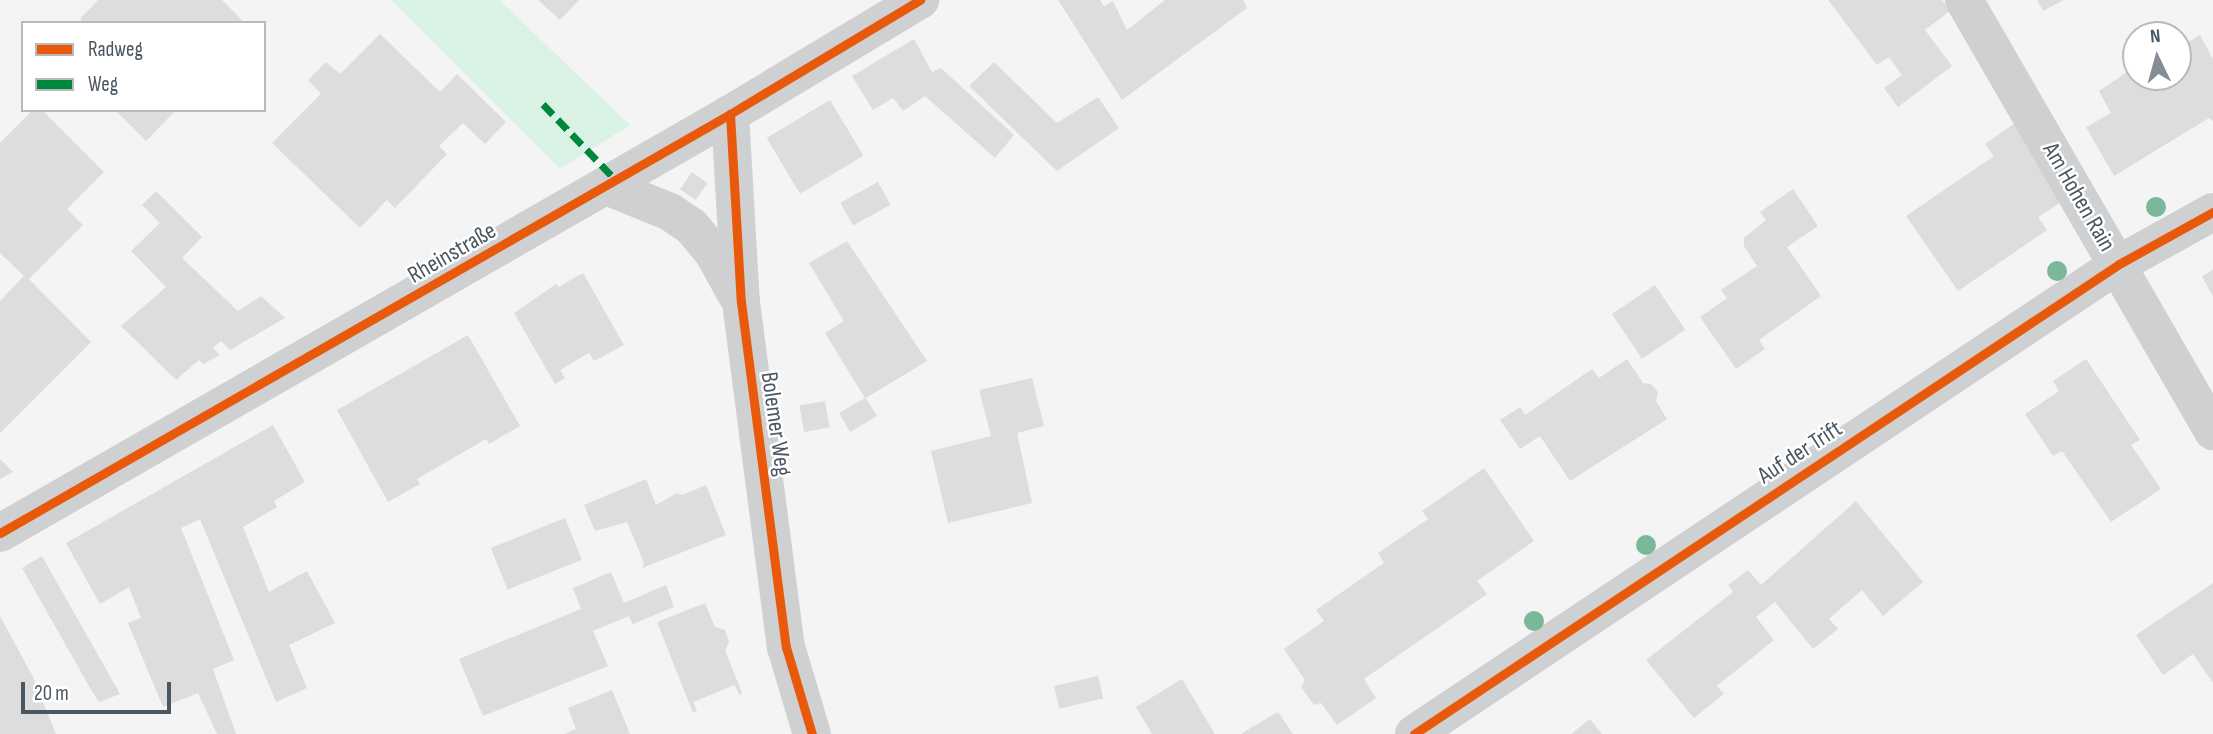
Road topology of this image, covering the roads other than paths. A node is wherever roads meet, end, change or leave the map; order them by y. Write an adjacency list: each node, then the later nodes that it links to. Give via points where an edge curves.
1 (920, 0): 3 (street, Rheinstraße)
2 (1964, 0): 6 (street, Am Hohen Rain)
3 (730, 114): 4 (street, Rheinstraße); 7 (street, Bolemer Weg)
4 (606, 186): 7 (street, Bolemer Weg, via 691,226 713,251); 9 (street, Rheinstraße)
5 (2213, 212): 6 (street, Auf der Trift)
6 (2119, 264): 8 (street, Am Hohen Rain); 11 (street, Auf der Trift)
7 (741, 302): 10 (street, Bolemer Weg, via 786,646)
8 (2213, 431)
9 (0, 533)
10 (812, 734)
11 (1414, 734)

